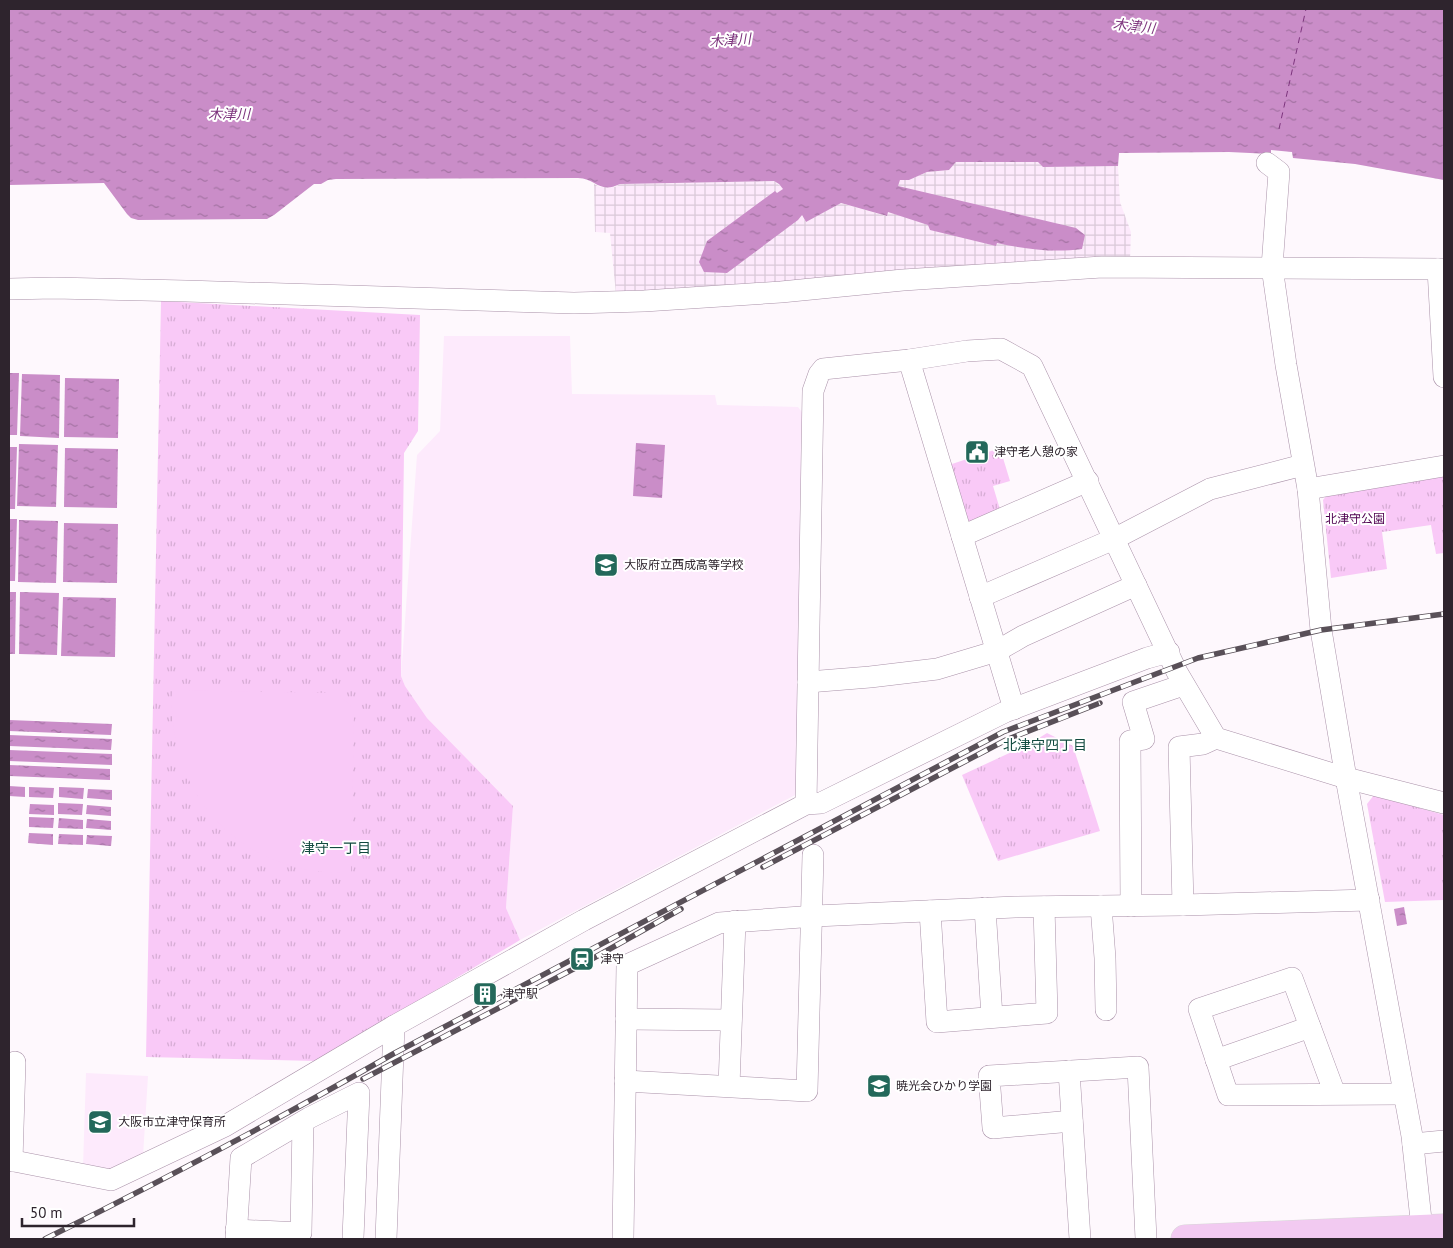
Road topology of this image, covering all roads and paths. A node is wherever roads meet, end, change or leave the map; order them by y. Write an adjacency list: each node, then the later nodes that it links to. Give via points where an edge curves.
1 (1267, 163): 2 (street, via 1279,172)
2 (1272, 267): 3 (street); 4 (street, via 1102,267 693,298 574,303 54,288); 7 (street)
3 (1441, 269): 6 (street)
4 (9, 290)
5 (909, 360): 9 (street, via 1001,349 1032,366); 11 (street); 17 (street, via 823,369 813,391)
6 (1444, 377)
7 (1303, 465): 10 (street); 12 (street, via 1210,488)
8 (1444, 466): 10 (street)
9 (1088, 481): 11 (street); 12 (street)
10 (1308, 489): 21 (street, via 1321,630)
11 (962, 536): 14 (street)
12 (1114, 539): 13 (street); 14 (street)
13 (1136, 586): 15 (street, via 1023,636); 16 (street)
14 (980, 597): 15 (street)
15 (997, 651): 17 (street, via 938,669); 19 (street)
16 (1168, 652): 18 (street); 19 (street)
17 (808, 682): 23 (street)
18 (1183, 685): 20 (street); 28 (street, via 1132,702 1144,739 1130,741)
19 (1014, 709): 23 (street, via 821,803)
20 (1216, 738): 21 (street); 26 (street, via 1203,744 1180,746)
21 (1346, 778): 22 (street); 25 (street)
22 (1444, 803)
23 (806, 804): 38 (street, via 584,920)
24 (814, 855): 32 (street)
25 (1369, 900): 26 (street); 46 (street)
26 (1183, 905): 28 (street)
27 (1101, 906): 28 (street); 29 (street); 34 (street)
28 (1131, 906)
29 (1044, 907): 30 (street); 35 (street, via 1047,1013)
30 (985, 908): 31 (street); 35 (street)
31 (930, 911): 32 (street); 35 (street, via 937,1022)
32 (812, 916): 33 (street); 44 (street, via 807,1091)
33 (735, 922): 36 (street, via 719,922 627,965); 37 (street)
34 (1106, 1010)
35 (992, 1017)
36 (626, 1019): 37 (street); 43 (street)
37 (731, 1020): 44 (street)
38 (394, 1026): 51 (street, via 225,1126 111,1180); 55 (street)
39 (1310, 1027): 40 (street); 40 (street, via 1292,978 1199,1009); 45 (street)
40 (1216, 1060): 45 (street, via 1228,1096)
41 (15, 1062): 51 (street)
42 (1069, 1071): 47 (street); 47 (street, via 989,1076 993,1128); 58 (street, via 1138,1067)
43 (625, 1081): 44 (street); 56 (street)
44 (729, 1086)
45 (1335, 1094): 46 (street)
46 (1404, 1094): 50 (street)
47 (1072, 1121): 57 (street)
48 (303, 1122): 53 (street, via 241,1158); 53 (street, via 301,1233); 54 (street, via 359,1093)
49 (1444, 1141): 50 (street)
50 (1413, 1144): 52 (street)
51 (10, 1160)
52 (1431, 1232): 59 (main road)
53 (236, 1235)
54 (353, 1238)
55 (386, 1239)
56 (623, 1239)
57 (1080, 1239)
58 (1146, 1239)
59 (1185, 1239)

